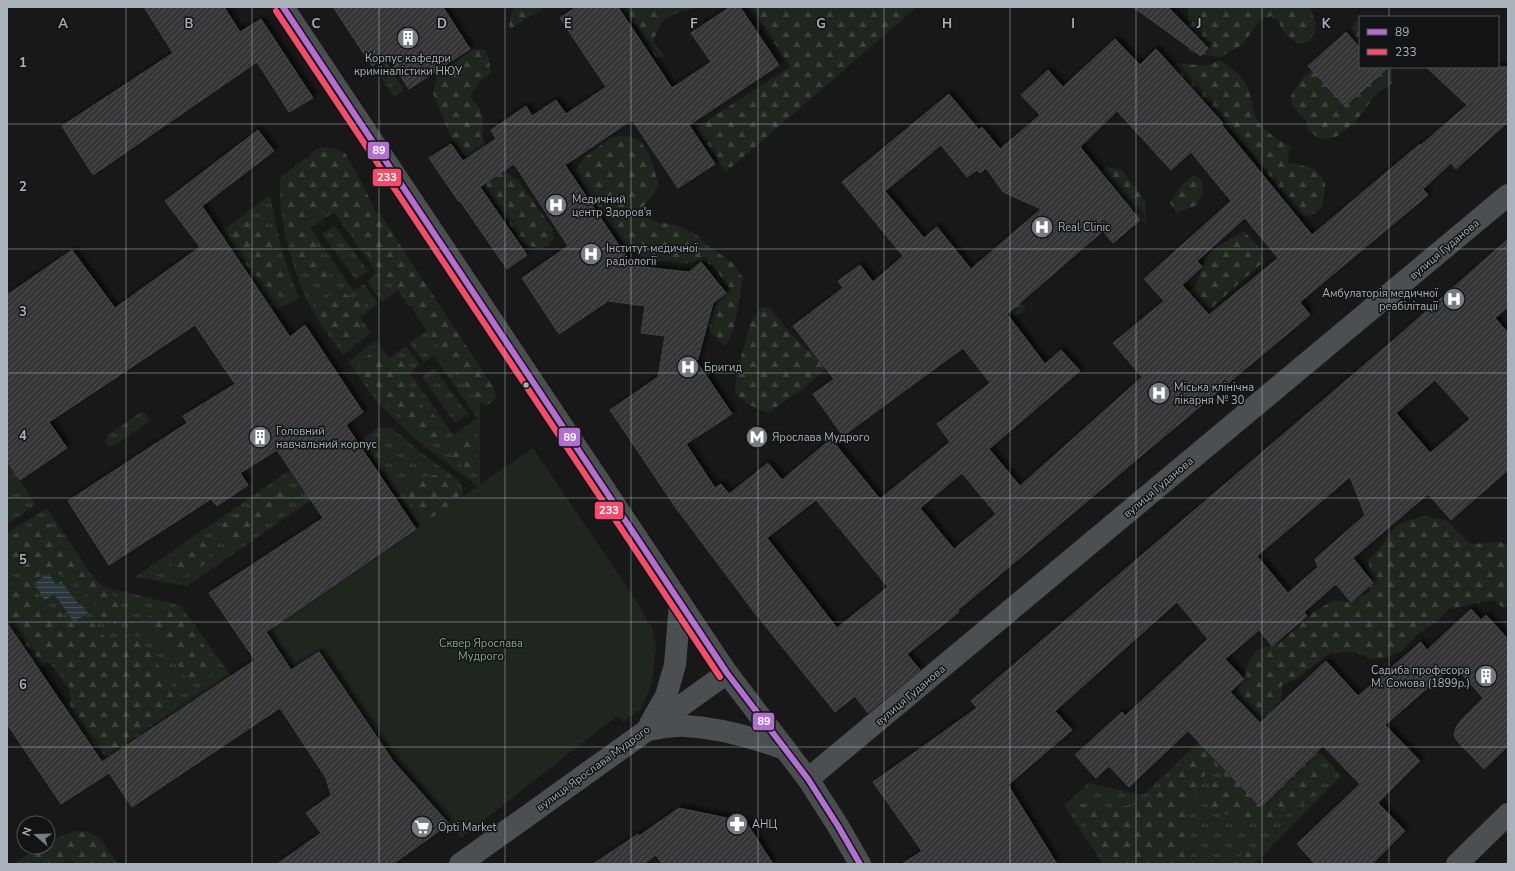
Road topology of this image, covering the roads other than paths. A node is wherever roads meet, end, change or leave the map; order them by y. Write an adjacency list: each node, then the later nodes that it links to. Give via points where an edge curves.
1 (282, 7): 3 (main road)
2 (1508, 195): 7 (street, вулиця Гуданова)
3 (680, 603): 4 (main road); 5 (street, via 676,665 666,696)
4 (727, 673): 5 (street, вулиця Ярослава Мудрого); 6 (main road)
5 (646, 730): 6 (street, via 684,726 722,730 749,736); 9 (street, вулиця Ярослава Мудрого)
6 (785, 749): 7 (main road)
7 (808, 780): 10 (main road)
8 (1508, 814): 11 (street)
9 (460, 864)
10 (860, 864)
11 (1457, 864)

